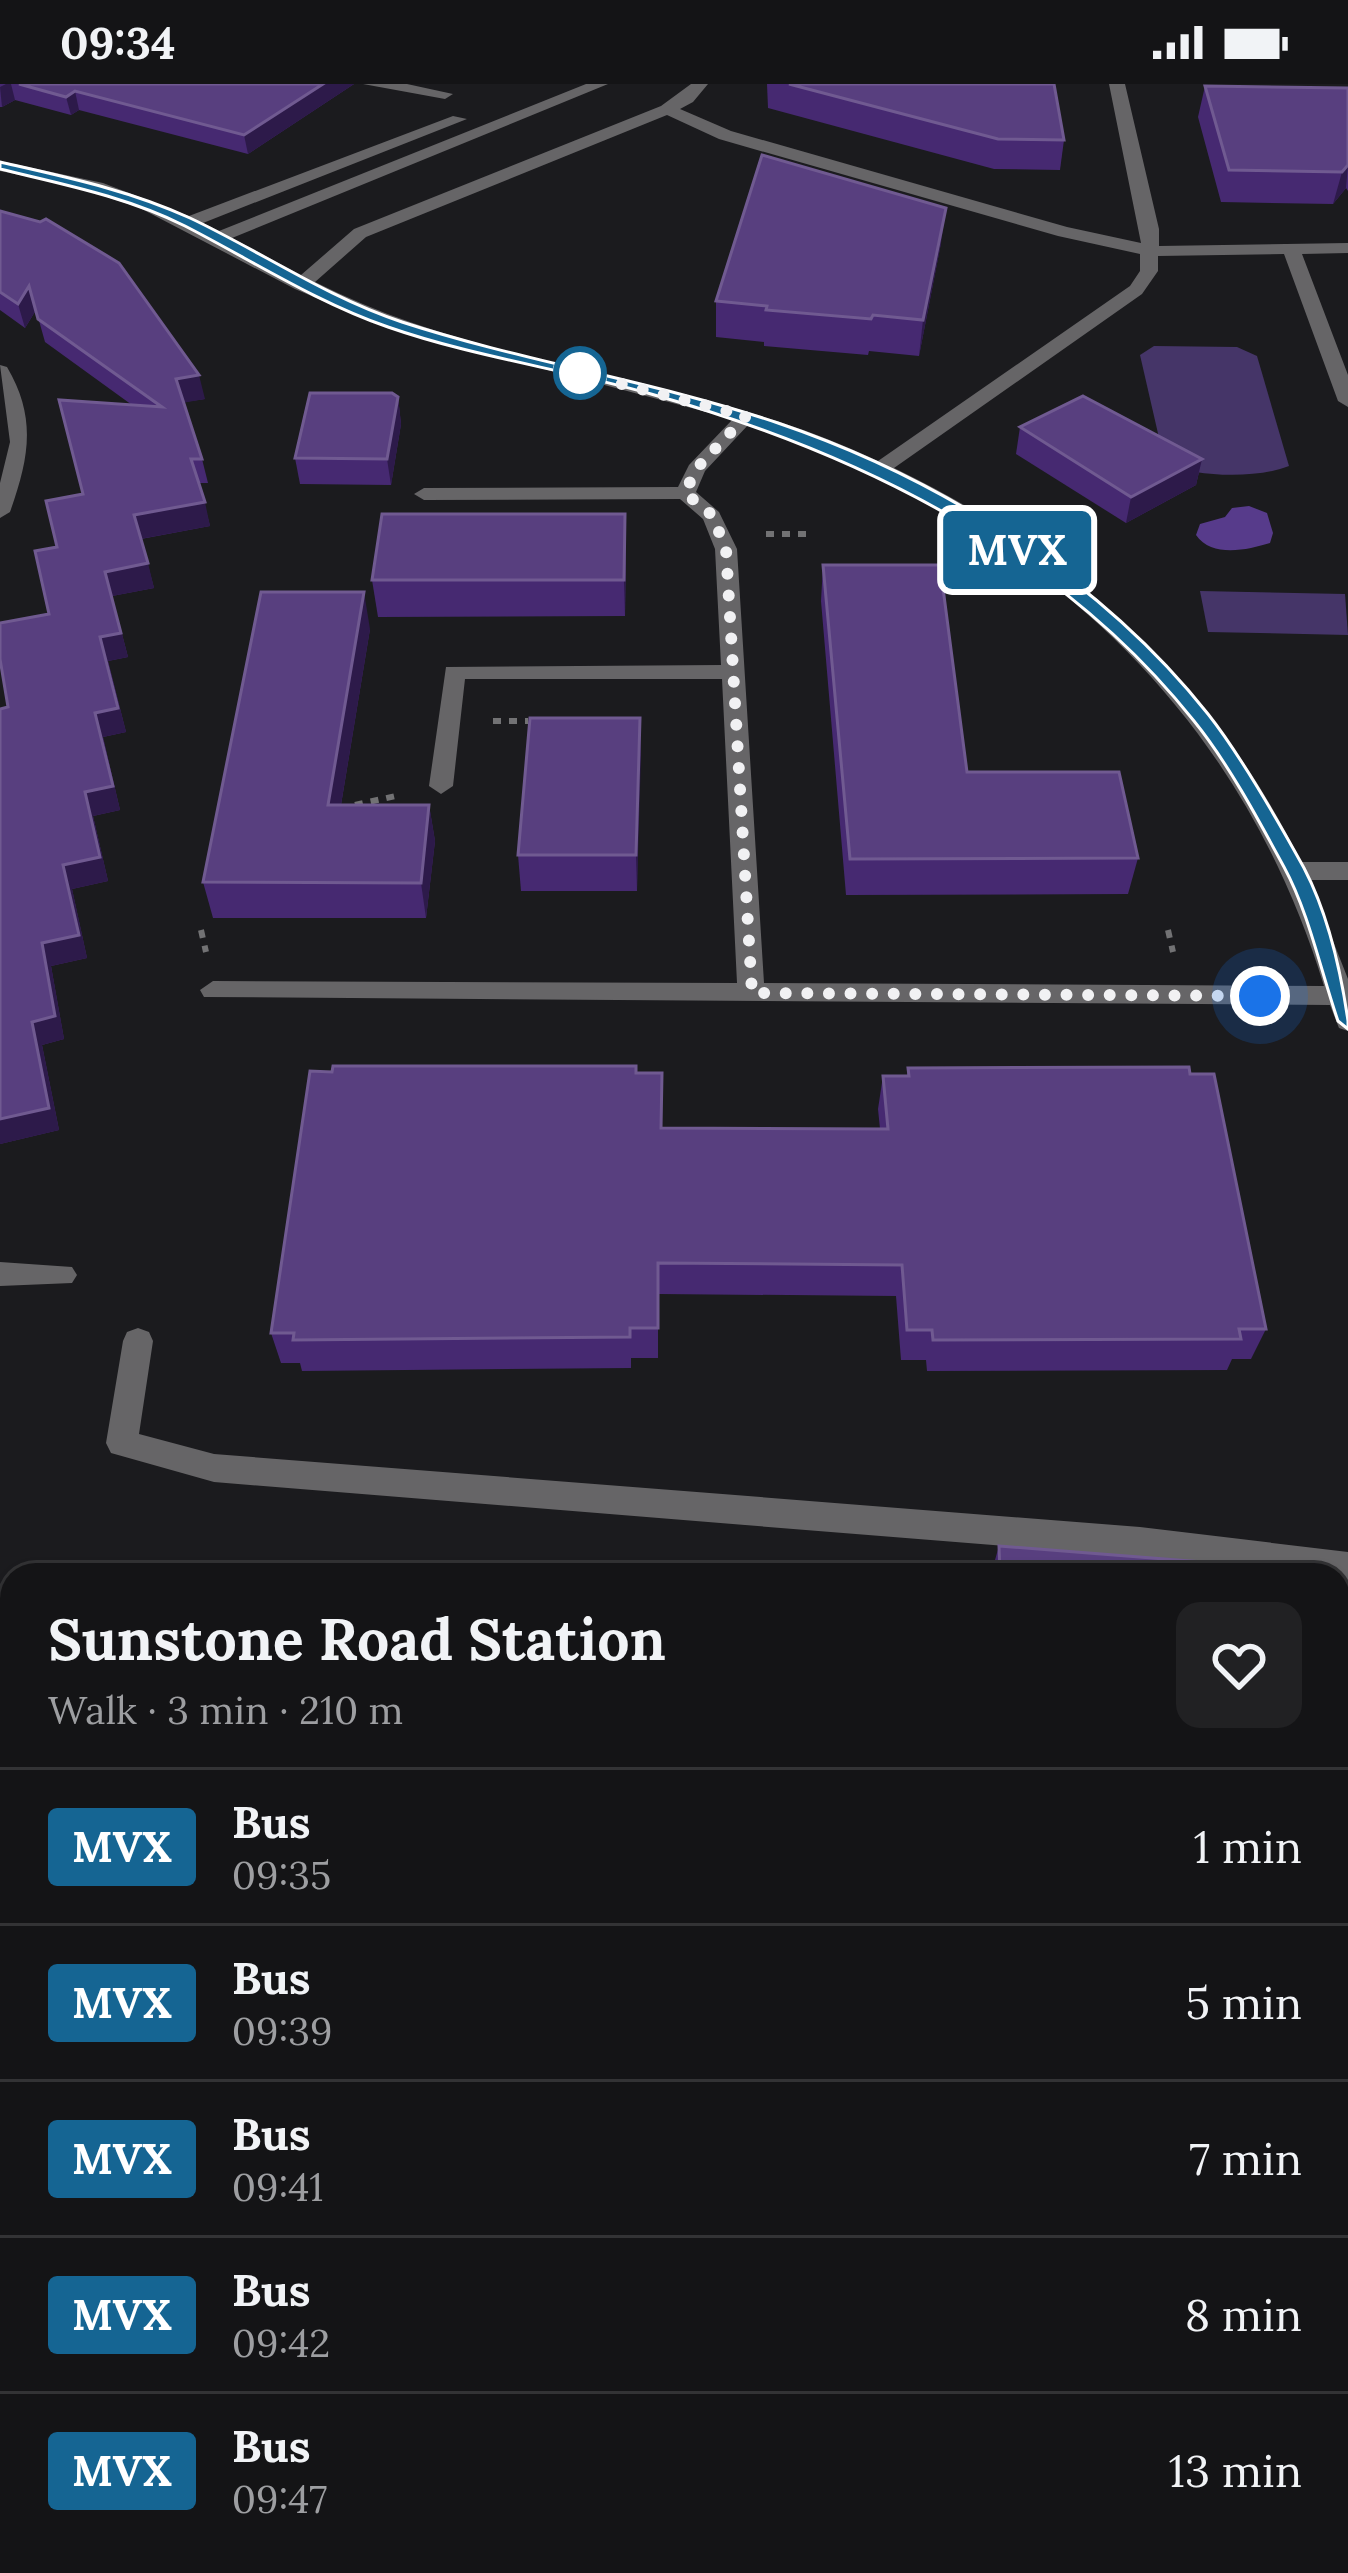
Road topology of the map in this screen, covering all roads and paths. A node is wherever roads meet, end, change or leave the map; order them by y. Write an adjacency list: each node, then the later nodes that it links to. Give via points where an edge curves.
1 (370, 84): 6 (street)
2 (548, 84): 7 (street)
3 (600, 84): 12 (street)
4 (700, 84): 8 (street)
5 (1117, 84): 15 (street)
6 (445, 94)
7 (492, 106)
8 (668, 110): 15 (street, via 725,135); 16 (street, via 360,233)
9 (470, 114): 11 (street)
10 (0, 166): 11 (street, via 122,194)
11 (188, 222): 12 (street)
12 (218, 238): 16 (street)
13 (1348, 248): 14 (street)
14 (1292, 250): 15 (street); 18 (street)
15 (1152, 251): 20 (street, via 1136,290)
16 (302, 285): 19 (street, via 469,348)
17 (0, 371): 23 (street, via 22,424)
18 (1348, 401)
19 (746, 416): 20 (street); 21 (street, via 696,469)
20 (878, 470): 26 (street, via 999,536 1162,670 1202,719)
21 (685, 493): 22 (street); 24 (street, via 723,534)
22 (424, 494)
23 (0, 512)
24 (732, 672): 25 (street, via 454,672); 29 (street)
25 (441, 786)
26 (1296, 871): 27 (street); 30 (street)
27 (1348, 871)
28 (213, 991): 29 (street)
29 (752, 993): 30 (street)
30 (1344, 1009)
31 (0, 1274): 32 (street)
32 (62, 1275)
33 (139, 1341): 34 (street, via 122,1443 214,1468)
34 (1314, 1563)

